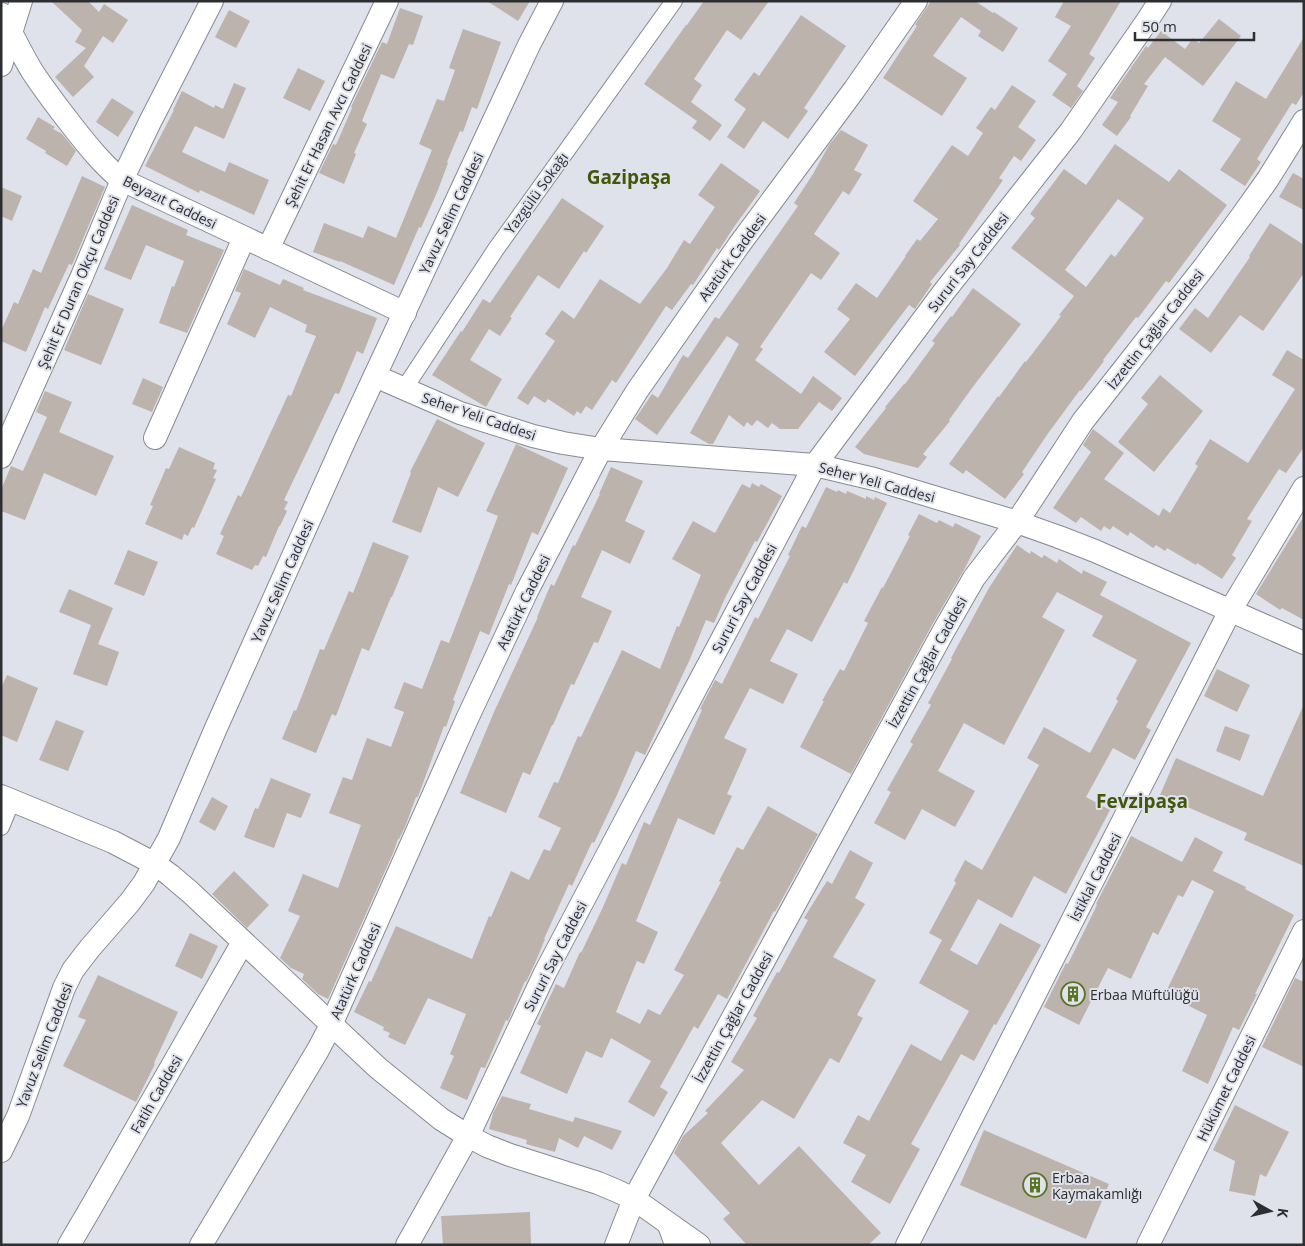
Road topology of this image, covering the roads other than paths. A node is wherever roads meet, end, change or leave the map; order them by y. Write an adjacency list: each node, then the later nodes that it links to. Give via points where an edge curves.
1 (21, 1): 8 (street)
2 (212, 1): 11 (street, Şehit Er Duran Okçu Caddesi)
3 (387, 1): 13 (street, Şehit Er Hasan Avcı Caddesi)
4 (552, 1): 14 (street, Yavuz Selim Caddesi)
5 (674, 1): 16 (street, Yazgülü Sokağı, via 496,249)
6 (1160, 1): 20 (street, Sururi Say Caddesi, via 1070,132 943,293)
7 (910, 4): 18 (street, Atatürk Caddesi, via 854,90 739,245 637,391)
8 (6, 23): 9 (street); 11 (street, Beyazıt Caddesi, via 46,91 88,146)
9 (1, 64)
10 (1304, 121): 22 (street, İzzettin Çağlar Caddesi, via 1268,179 1205,266 1083,421)
11 (122, 180): 12 (street, Beyazıt Caddesi); 19 (street, Şehit Er Duran Okçu Caddesi)
12 (244, 238): 13 (street, Beyazıt Caddesi); 17 (street)
13 (268, 249): 14 (street, Beyazıt Caddesi)
14 (405, 312): 15 (street, Yavuz Selim Caddesi)
15 (375, 376): 16 (street, Seher Yeli Caddesi); 27 (street, Yavuz Selim Caddesi)
16 (404, 389): 18 (street, Seher Yeli Caddesi, via 460,413 533,436)
17 (155, 438)
18 (601, 450): 20 (street, Seher Yeli Caddesi); 30 (street, Atatürk Caddesi, via 527,591)
19 (1, 457)
20 (816, 465): 22 (street, Seher Yeli Caddesi); 31 (street, Sururi Say Caddesi, via 545,973)
21 (1304, 488): 23 (street, İstiklal Caddesi)
22 (1018, 522): 23 (street, Seher Yeli Caddesi, via 1095,551); 33 (street, İzzettin Çağlar Caddesi, via 974,578 943,632)
23 (1230, 611): 24 (street, Seher Yeli Caddesi); 41 (street, İstiklal Caddesi)
24 (1304, 643)
25 (7, 798): 26 (street); 27 (street, via 113,842)
26 (1, 827)
27 (155, 864): 29 (street); 32 (street, Yavuz Selim Caddesi, via 130,902 73,970 18,1116)
28 (1304, 931): 42 (street, Hükümet Caddesi)
29 (243, 942): 30 (street); 35 (street, Fatih Caddesi)
30 (331, 1025): 31 (street, via 378,1068); 36 (street, Atatürk Caddesi)
31 (468, 1136): 33 (street, via 518,1158 598,1182); 37 (street, Sururi Say Caddesi)
32 (1, 1151)
33 (634, 1199): 34 (street); 38 (street, İzzettin Çağlar Caddesi)
34 (664, 1220): 39 (street); 40 (street)
35 (69, 1245)
36 (200, 1245)
37 (407, 1245)
38 (616, 1245)
39 (673, 1245)
40 (700, 1245)
41 (907, 1245)
42 (1148, 1245)

